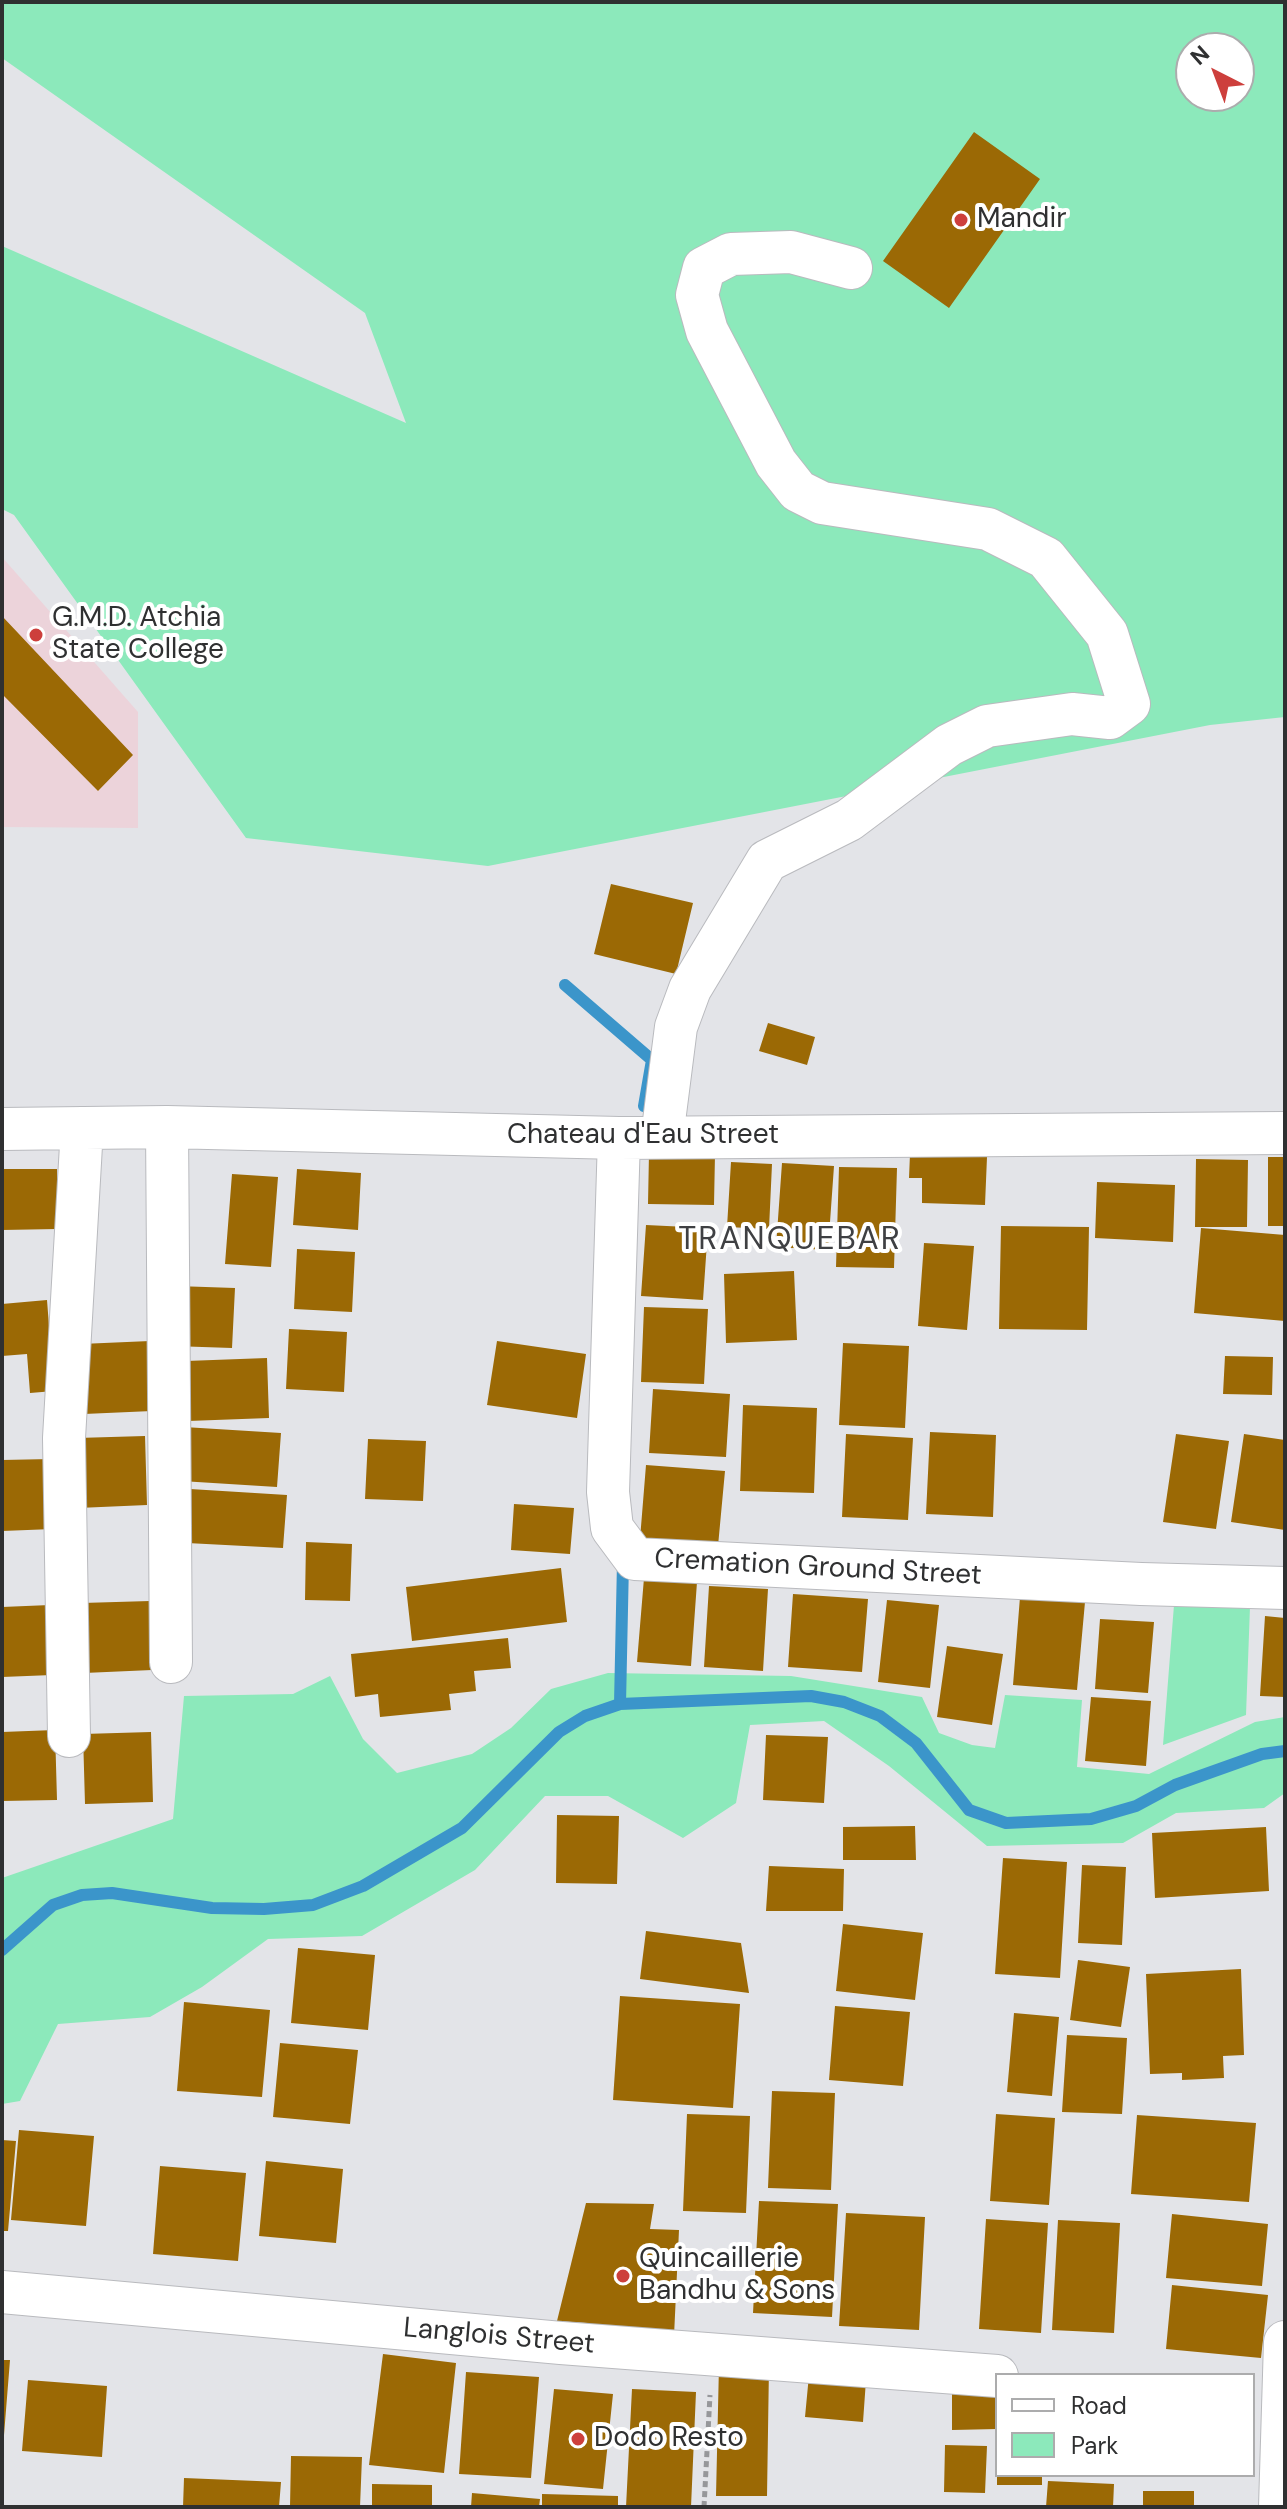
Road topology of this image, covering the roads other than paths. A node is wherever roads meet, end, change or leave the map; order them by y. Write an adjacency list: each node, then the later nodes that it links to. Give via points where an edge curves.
1 (851, 268): 6 (street, via 791,252 731,254 704,268 697,295 707,331 776,463 798,491 822,503 988,529 1046,558 1107,634 1129,704 1110,718 1072,714 987,726 949,745 849,820 767,861 690,989 676,1027)
2 (167, 1127): 3 (street, Chateau d'Eau Street); 7 (street, Chateau d'Eau Street); 9 (street)
3 (82, 1128): 4 (street, Chateau d'Eau Street); 10 (street, via 64,1438)
4 (2, 1129)
5 (1285, 1133): 6 (street, Chateau d'Eau Street)
6 (662, 1137): 7 (street, Chateau d'Eau Street)
7 (619, 1138): 8 (street, Cremation Ground Street, via 608,1492 612,1528 635,1559)
8 (1285, 1588)
9 (171, 1662)
10 (69, 1736)
11 (2, 2292): 13 (street, Langlois Street)
12 (1285, 2342): 14 (street)
13 (995, 2376)
14 (1274, 2397): 15 (street)
15 (1280, 2507)

